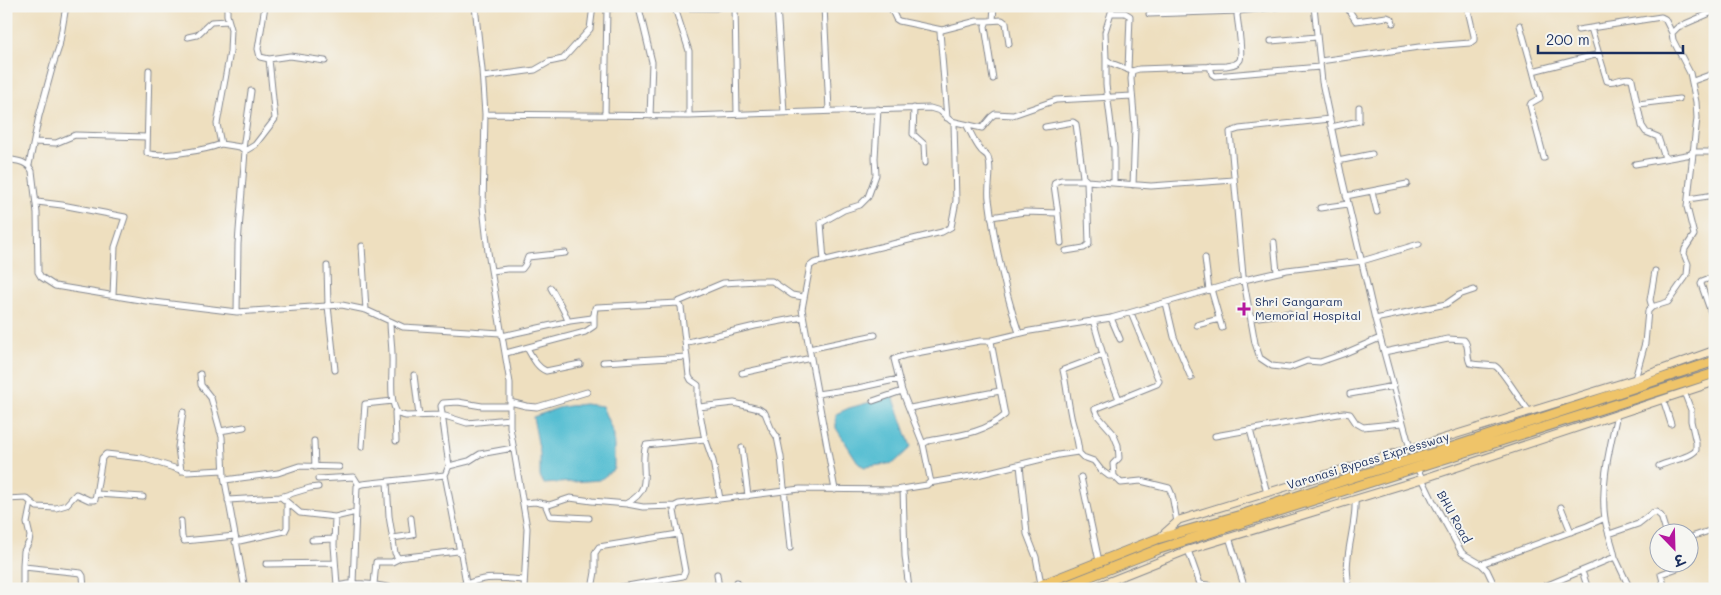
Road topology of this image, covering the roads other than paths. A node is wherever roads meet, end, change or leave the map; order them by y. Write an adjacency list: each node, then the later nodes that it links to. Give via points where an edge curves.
1 (66, 6): 72 (street, via 59,47)
2 (227, 6): 26 (street)
3 (265, 6): 38 (street, via 258,51 260,57)
4 (474, 6): 47 (street)
5 (593, 6): 47 (street, via 590,29 563,59 549,62 536,70)
6 (722, 6): 20 (street)
7 (735, 6): 62 (street)
8 (777, 6): 59 (street)
9 (824, 6): 58 (street)
10 (890, 6): 30 (street, via 899,21)
11 (994, 6): 25 (street)
12 (1112, 6): 23 (street)
13 (1284, 6): 18 (street)
14 (1314, 6): 34 (street)
15 (1346, 6): 27 (street, via 1356,21 1387,17)
16 (1467, 6): 41 (street, via 1474,36 1470,43 1419,47)
17 (638, 7): 19 (street); 20 (street); 63 (street, via 652,62)
18 (1261, 7): 21 (street)
19 (607, 8): 61 (street)
20 (675, 8): 64 (street, via 689,51)
21 (1239, 11): 24 (street); 42 (street, via 1239,61 1232,65)
22 (1715, 11): 32 (street, via 1678,27)
23 (1111, 12): 39 (street, via 1106,32); 44 (street, via 1130,16)
24 (1149, 14)
25 (990, 20): 30 (street, via 977,20); 36 (street, via 1006,23); 48 (street, via 985,26)
26 (228, 21): 33 (street, via 211,22 198,35); 73 (street, via 230,52 217,124)
27 (1393, 23)
28 (1520, 25): 45 (street)
29 (1591, 28): 31 (street); 32 (street, via 1661,17); 37 (street)
30 (942, 30): 65 (street, via 940,40)
31 (1578, 30)
32 (1672, 33): 49 (street)
33 (188, 37)
34 (1317, 37): 35 (street); 41 (street)
35 (1271, 41)
36 (1009, 44)
37 (1599, 54): 45 (street); 54 (street, via 1607,81 1632,79)
38 (269, 59): 40 (street, via 290,56); 74 (street, via 275,118 255,145)
39 (1106, 59): 44 (street); 52 (street)
40 (325, 61)
41 (1320, 64): 42 (street, via 1215,76); 66 (street)
42 (1210, 66): 44 (street)
43 (149, 70): 71 (street)
44 (1130, 71): 51 (street)
45 (1533, 71): 78 (street, via 1540,98 1530,105)
46 (1715, 72): 49 (street)
47 (483, 77): 60 (street)
48 (993, 79)
49 (1693, 81): 76 (street, via 1696,118)
50 (251, 92): 74 (street)
51 (1132, 96): 52 (street); 89 (street, via 1135,128)
52 (1107, 97): 68 (street, via 1056,100 1014,115 995,114 982,128); 87 (street, via 1114,148)
53 (1679, 99): 54 (street)
54 (1638, 104): 79 (street, via 1644,130 1658,137)
55 (1358, 107): 70 (street, via 1360,121)
56 (914, 108): 57 (street); 65 (street, via 935,109); 82 (street, via 913,134 924,144)
57 (878, 109): 58 (street); 107 (street, via 876,178 863,202 821,223)
58 (829, 110): 59 (street)
59 (784, 112): 62 (street)
60 (486, 114): 61 (street); 110 (street, via 483,207)
61 (605, 114): 63 (street)
62 (737, 114): 64 (street)
63 (650, 116): 64 (street)
64 (689, 116)
65 (948, 118): 67 (street)
66 (1330, 119): 70 (street); 86 (street, via 1230,132)
67 (954, 123): 68 (street); 107 (street, via 956,201 951,227 942,232)
68 (967, 126): 99 (street, via 979,149 988,158)
69 (1045, 127): 85 (street, via 1076,124)
70 (1331, 128): 81 (street)
71 (147, 137): 72 (street, via 75,135 56,143); 73 (street, via 147,151 151,154 199,151)
72 (34, 142): 84 (street)
73 (220, 144): 74 (street)
74 (244, 150): 125 (street)
75 (1715, 152): 76 (street)
76 (1692, 153): 79 (street); 93 (street)
77 (1372, 154): 81 (street)
78 (1544, 158)
79 (1665, 158): 83 (street)
80 (6, 159): 84 (street)
81 (1338, 161): 92 (street)
82 (925, 162)
83 (1635, 164)
84 (29, 165): 94 (street)
85 (1086, 180): 87 (street); 98 (street, via 1054,182); 104 (street, via 1089,244)
86 (1234, 180): 89 (street, via 1168,186); 114 (street)
87 (1114, 183): 89 (street)
88 (1406, 184): 90 (street)
89 (1133, 185)
90 (1372, 191): 92 (street); 97 (street)
91 (1715, 195): 93 (street)
92 (1346, 196): 95 (street)
93 (1688, 199): 123 (street, via 1694,235 1685,249 1689,269 1672,298)
94 (37, 202): 118 (street, via 38,272 41,277 55,286); 118 (street, via 125,217 115,247)
95 (1348, 204): 96 (street); 108 (street)
96 (1320, 208)
97 (1377, 212)
98 (1058, 213): 99 (street, via 1025,212); 101 (street)
99 (992, 217): 140 (street, via 1006,291)
100 (1274, 242): 112 (street)
101 (1061, 243)
102 (1419, 244): 108 (street)
103 (362, 246): 124 (street)
104 (1066, 251)
105 (565, 253): 110 (street, via 528,257 522,270)
106 (1205, 258): 116 (street)
107 (824, 261): 119 (street, via 810,266)
108 (1362, 261): 112 (street); 133 (street)
109 (327, 266): 122 (street)
110 (492, 271): 141 (street)
111 (1655, 271): 123 (street, via 1650,300)
112 (1277, 272): 114 (street)
113 (1715, 276): 137 (street, via 1701,284)
114 (1244, 280): 116 (street); 131 (street)
115 (552, 288): 136 (street)
116 (1210, 289): 121 (street); 132 (street)
117 (1474, 290): 133 (street, via 1450,302)
118 (113, 295): 125 (street)
119 (803, 297): 120 (street, via 772,281 757,281 723,283); 129 (street)
120 (678, 302): 128 (street, via 597,307); 145 (street)
121 (1166, 302): 126 (street); 163 (street, via 1174,337)
122 (328, 306): 124 (street); 125 (street); 158 (street)
123 (1652, 307): 164 (street, via 1648,311 1645,343)
124 (366, 310): 135 (street)
125 (236, 312)
126 (1131, 313): 130 (street); 174 (street, via 1159,381)
127 (1289, 313): 131 (street)
128 (594, 315): 136 (street); 147 (street, via 594,326 585,332)
129 (803, 317): 145 (street, via 691,342); 148 (street)
130 (1112, 318): 134 (street); 144 (street)
131 (1251, 318): 143 (street, via 1254,343 1260,358 1267,364 1282,368 1307,361 1320,362)
132 (1219, 319): 138 (street); 139 (street)
133 (1375, 319): 143 (street)
134 (1093, 320): 140 (street); 152 (street)
135 (390, 321): 141 (street, via 409,328); 176 (street)
136 (568, 321): 141 (street)
137 (1715, 324)
138 (1196, 325)
139 (1222, 328)
140 (1019, 333): 146 (street)
141 (502, 334): 151 (street)
142 (875, 335): 148 (street)
143 (1380, 338): 150 (street)
144 (1120, 339)
145 (685, 340): 153 (street)
146 (991, 341): 165 (street, via 896,358); 169 (street)
147 (527, 348): 151 (street); 157 (street, via 542,370)
148 (809, 348): 154 (street)
149 (1715, 350): 164 (street)
150 (1384, 352): 167 (street); 181 (street, via 1448,339 1464,340 1470,363 1500,369)
151 (506, 353): 178 (street)
152 (1103, 355): 174 (street); 202 (street, via 1063,370)
153 (687, 357): 156 (street); 179 (street, via 689,376 698,384)
154 (811, 358): 161 (street); 172 (street)
155 (1715, 361): 256 (highway, Varanasi Bypass Expressway, via 1241,515)
156 (603, 362)
157 (580, 364)
158 (335, 370)
159 (1715, 373): 292 (highway, Varanasi Bypass Expressway, via 1159,549)
160 (200, 374): 192 (street, via 201,385 210,395)
161 (742, 374)
162 (414, 375): 186 (street)
163 (1191, 378)
164 (1635, 378): 181 (street)
165 (899, 379): 168 (street); 172 (street)
166 (1715, 382): 171 (street)
167 (1394, 386): 173 (street); 188 (street)
168 (902, 391): 177 (street); 180 (street)
169 (1000, 391): 180 (street); 197 (street, via 1005,413 1002,418 966,434)
170 (587, 392): 178 (street, via 537,407)
171 (1684, 392): 175 (street); 205 (street, via 1691,410 1696,450 1691,455)
172 (817, 394): 221 (street)
173 (1350, 394)
174 (1119, 399): 211 (street, via 1095,409 1113,432 1120,452 1113,464)
175 (1663, 399): 184 (street); 189 (street)
176 (393, 401): 183 (street); 198 (street, via 365,404)
177 (873, 401)
178 (510, 404): 185 (street, via 482,406 448,402 441,404); 187 (street)
179 (699, 407): 194 (street); 222 (street, via 734,403 764,410 778,441)
180 (910, 408): 197 (street)
181 (1529, 411): 201 (street)
182 (183, 412): 209 (street, via 178,447)
183 (395, 412): 186 (street, via 401,416); 196 (street)
184 (1617, 414): 212 (street); 243 (street, via 1605,485)
185 (442, 415): 186 (street); 187 (street, via 467,423); 204 (street)
186 (419, 416)
187 (510, 420): 199 (street)
188 (1402, 424): 191 (street, via 1362,427 1350,414 1344,413); 201 (street)
189 (1671, 424)
190 (244, 427): 192 (street)
191 (1250, 430): 193 (street); 223 (street)
192 (220, 431): 208 (street)
193 (1215, 436)
194 (705, 439): 229 (street); 236 (street, via 646,444 642,492)
195 (314, 441): 206 (street)
196 (396, 441)
197 (923, 444): 217 (street)
198 (362, 447)
199 (513, 448): 204 (street, via 480,454 469,461); 234 (street)
200 (742, 448): 225 (street)
201 (1411, 450): 223 (street)
202 (1079, 452): 203 (street); 211 (street, via 1106,474)
203 (1020, 465): 217 (street); 276 (street, via 1027,534)
204 (449, 466): 210 (street)
205 (1659, 466)
206 (315, 467): 207 (street); 215 (street, via 299,466 278,473)
207 (339, 467)
208 (223, 470): 209 (street); 215 (street)
209 (181, 471): 224 (street, via 142,458 106,454 102,458)
210 (445, 475): 216 (street); 260 (street)
211 (1114, 476): 245 (street, via 1121,483 1140,481 1169,488)
212 (1420, 476): 230 (street); 266 (street, BHU Road, via 1462,553)
213 (1081, 477): 263 (street)
214 (318, 479): 218 (street, via 354,476)
215 (225, 480): 231 (street)
216 (387, 482): 218 (street); 253 (street)
217 (929, 483): 220 (street)
218 (359, 485): 239 (street, via 356,489)
219 (318, 487): 226 (street)
220 (903, 489): 221 (street); 290 (street)
221 (835, 490): 222 (street)
222 (786, 491): 225 (street); 258 (street)
223 (1267, 493): 245 (street)
224 (97, 494): 227 (street); 233 (street, via 93,501 76,494 66,505 56,508 38,507)
225 (748, 496): 229 (street)
226 (279, 497): 231 (street); 232 (street)
227 (143, 498)
228 (6, 499): 233 (street, via 26,498)
229 (720, 499): 237 (street)
230 (1354, 499): 252 (street); 296 (street, via 1347,578)
231 (228, 500): 254 (street)
232 (287, 502): 240 (street, via 300,513); 254 (street, via 286,532)
233 (31, 503): 267 (street, via 27,523 30,536)
234 (524, 503): 235 (street); 271 (street, via 528,528)
235 (545, 504): 236 (street, via 570,498); 242 (street, via 550,516)
236 (627, 504): 237 (street)
237 (675, 506): 249 (street)
238 (1561, 507): 248 (street)
239 (356, 512): 240 (street); 273 (street)
240 (335, 517): 255 (street)
241 (410, 518): 253 (street, via 413,534)
242 (588, 518)
243 (1605, 518): 248 (street); 250 (street)
244 (181, 520): 254 (street, via 184,540)
245 (1177, 522): 256 (street)
246 (1663, 522): 250 (street, via 1656,512 1638,524)
247 (1715, 529): 251 (street)
248 (1571, 532): 266 (street)
249 (678, 534): 286 (street, via 599,547 595,553); 287 (street, via 684,576)
250 (1609, 534): 261 (street)
251 (1698, 535)
252 (1229, 537): 259 (street); 295 (street)
253 (393, 538): 262 (street, via 395,553)
254 (235, 539): 281 (street)
255 (334, 539): 257 (street); 264 (street)
256 (1157, 539): 263 (highway, Varanasi Bypass Expressway)
257 (312, 540)
258 (790, 548)
259 (1188, 550): 293 (street); 294 (street, via 1200,584)
260 (460, 552): 262 (street); 274 (street)
261 (1615, 557): 268 (street); 300 (street)
262 (400, 558): 275 (street, via 392,562 376,562)
263 (1099, 561): 276 (highway, Varanasi Bypass Expressway)
264 (335, 563): 265 (street); 277 (street)
265 (266, 564)
266 (1481, 564): 297 (street, BHU Road)
267 (23, 565): 279 (street); 280 (street, via 81,573)
268 (1582, 571): 278 (street); 299 (street)
269 (1666, 572): 301 (street, via 1661,574)
270 (717, 574): 288 (street)
271 (524, 580): 274 (street, via 489,577); 285 (street)
272 (737, 582): 289 (street)
273 (353, 583): 275 (street); 277 (street)
274 (466, 583): 284 (street)
275 (374, 584): 283 (street)
276 (1041, 584): 291 (highway, Varanasi Bypass Expressway)
277 (337, 585): 282 (street)
278 (1552, 586): 298 (street)
279 (23, 589)
280 (84, 589)
281 (245, 589)
282 (326, 589)
283 (398, 589)
284 (453, 589)
285 (524, 589)
286 (592, 589)
287 (611, 589)
288 (719, 589)
289 (738, 589)
290 (909, 589)
291 (1031, 589)
292 (1058, 589)
293 (1090, 589)
294 (1211, 589)
295 (1245, 589)
296 (1350, 589)
297 (1496, 589)
298 (1538, 589)
299 (1588, 589)
300 (1630, 589)
301 (1664, 589)

